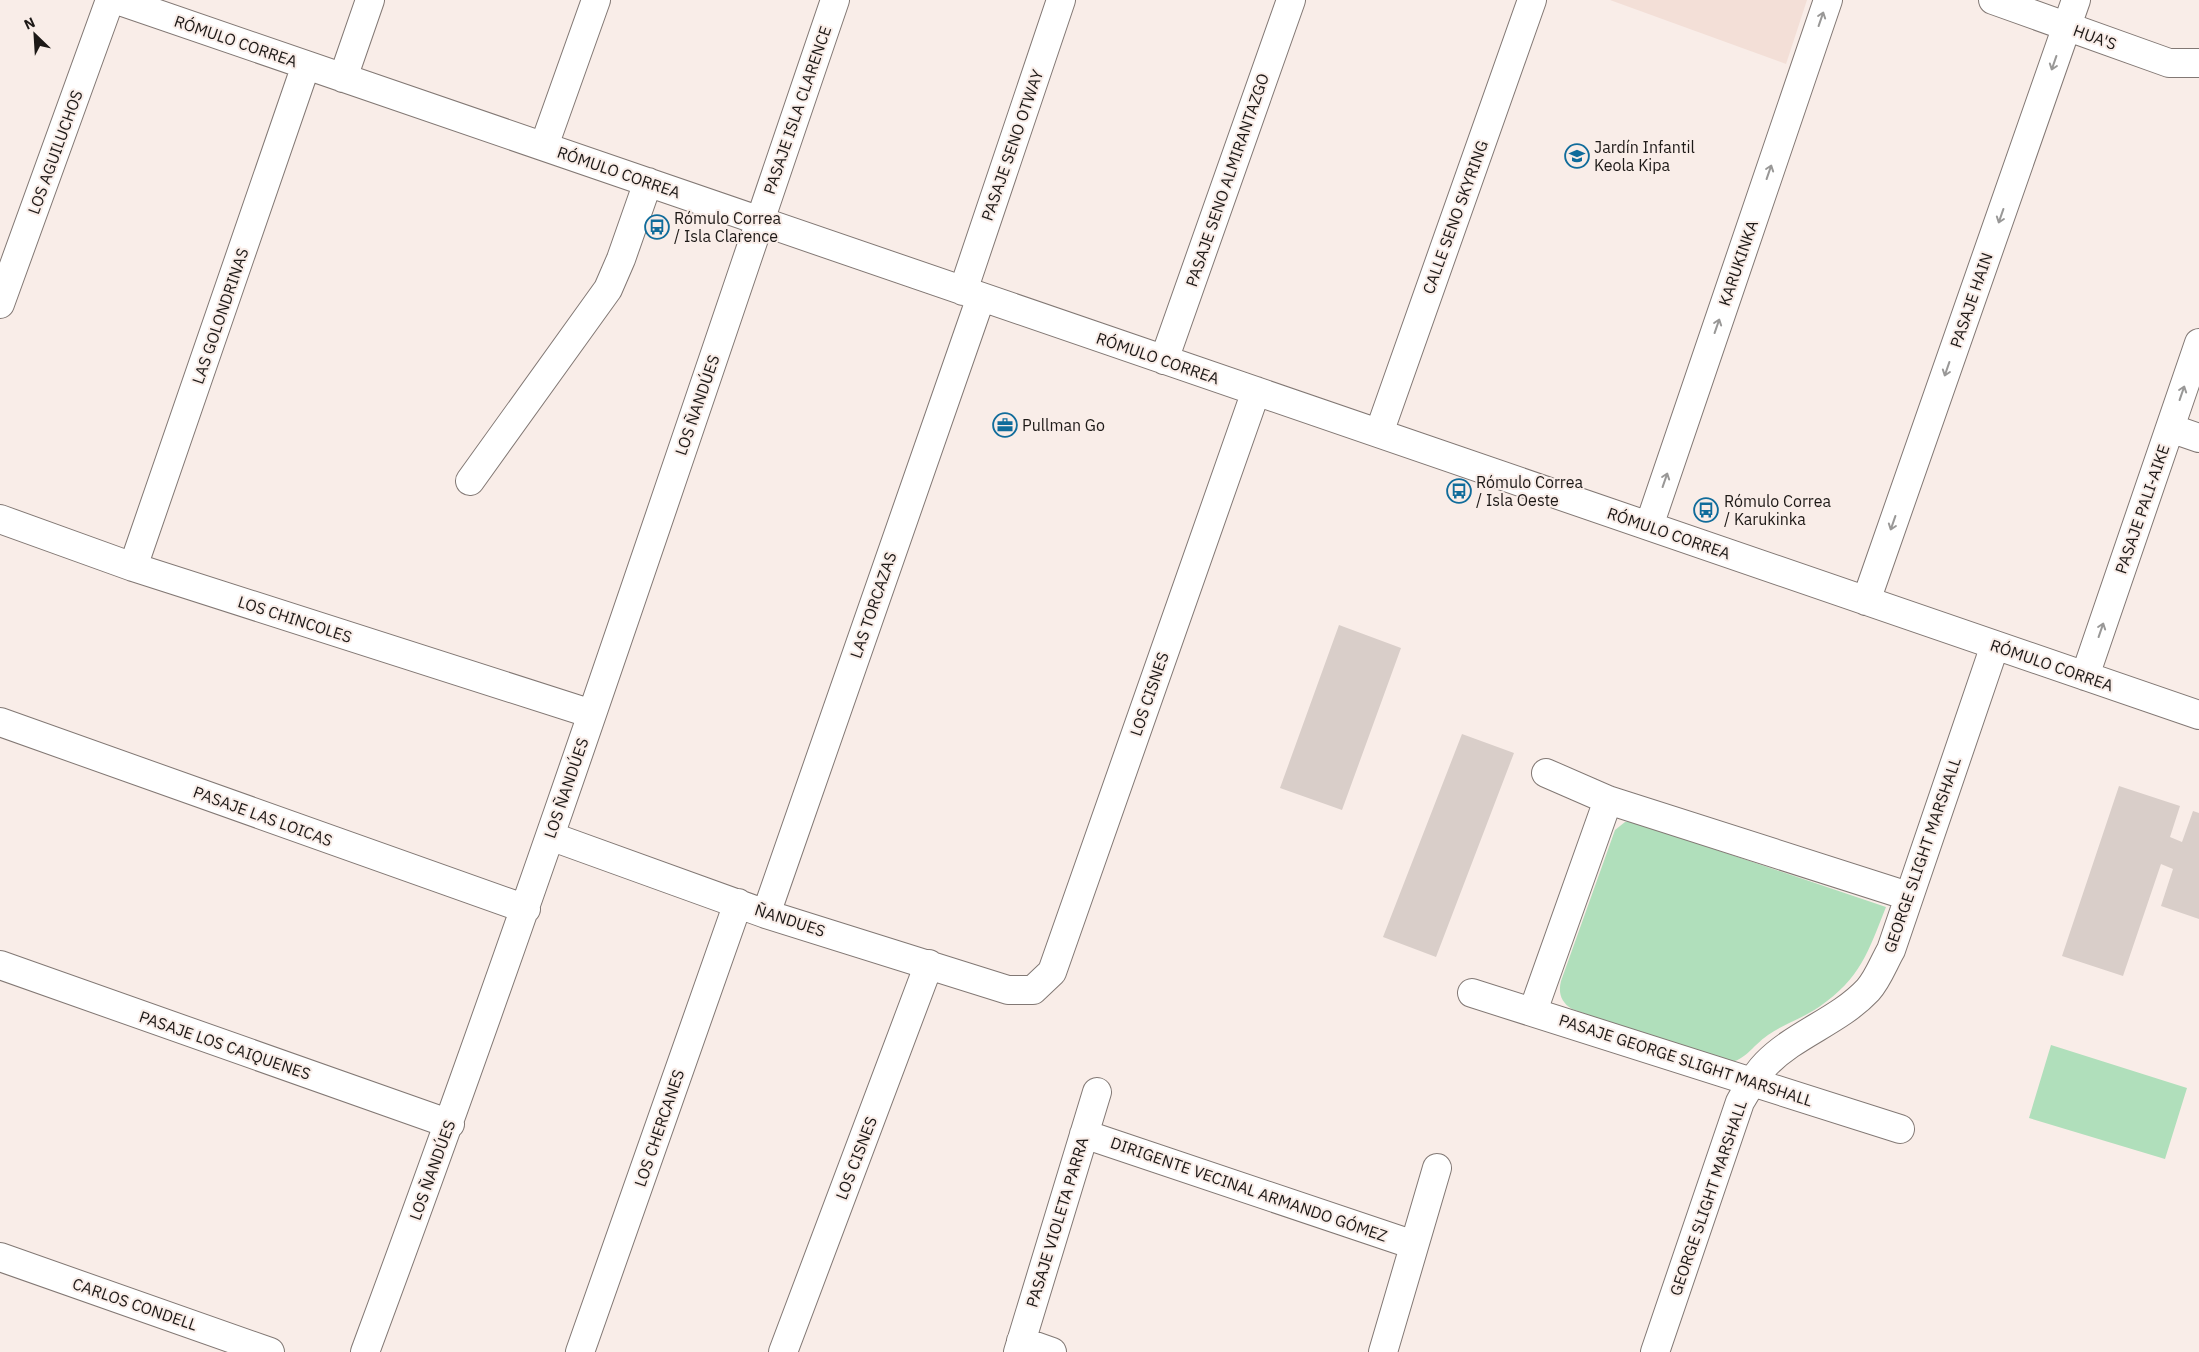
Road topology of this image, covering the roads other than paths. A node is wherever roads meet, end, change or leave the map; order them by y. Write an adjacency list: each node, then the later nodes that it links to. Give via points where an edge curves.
1 (110, 0): 20 (street, LOS AGUILUCHOS)
2 (117, 0): 14 (street, RÓMULO CORREA)
3 (370, 0): 15 (street)
4 (596, 0): 16 (street)
5 (834, 0): 18 (street, PASAJE ISLA CLARENCE)
6 (1061, 0): 19 (street, PASAJE SENO OTWAY)
7 (1290, 0): 22 (street, PASAJE SENO ALMIRANTAZGO)
8 (1532, 0): 25 (street, CALLE SENO SKYRING)
9 (1828, 0): 29 (street, KARUKINKA, one-way to 9)
10 (1993, 0): 12 (street, HUA'S)
11 (2076, 0): 12 (street, PASAJE HAIN)
12 (2067, 27): 13 (street, HUA'S, via 2169,63); 31 (street, PASAJE HAIN, one-way to 31)
13 (2199, 63)
14 (306, 65): 15 (street, RÓMULO CORREA); 30 (street, LAS GOLONDRINAS)
15 (343, 78): 16 (street, RÓMULO CORREA)
16 (544, 146): 17 (street, RÓMULO CORREA)
17 (648, 182): 18 (street, RÓMULO CORREA); 27 (street, via 608,289)
18 (760, 221): 19 (street, RÓMULO CORREA); 34 (street, LOS ÑANDÚES)
19 (972, 294): 22 (street, RÓMULO CORREA); 43 (street, LAS TORCAZAS)
20 (0, 304)
21 (2199, 343): 24 (street, PASAJE PALI-AIKE, one-way to 21)
22 (1164, 360): 23 (street, RÓMULO CORREA)
23 (1256, 391): 25 (street, RÓMULO CORREA); 46 (street, LOS CISNES, via 1052,972)
24 (2170, 428): 26 (street); 33 (street, PASAJE PALI-AIKE, one-way to 24)
25 (1379, 433): 29 (street, RÓMULO CORREA)
26 (2199, 438)
27 (470, 481)
28 (0, 519): 30 (street, LOS CHINCOLES)
29 (1649, 526): 31 (street, RÓMULO CORREA)
30 (133, 567): 34 (street, LOS CHINCOLES)
31 (1866, 601): 32 (street, RÓMULO CORREA)
32 (1995, 645): 33 (street, RÓMULO CORREA); 40 (street, GEORGE SLIGHT MARSHALL)
33 (2085, 676): 35 (street, RÓMULO CORREA)
34 (592, 714): 39 (street, LOS ÑANDÚES)
35 (2199, 715)
36 (0, 722): 42 (street, PASAJE LAS LOICAS)
37 (1546, 772): 38 (street)
38 (1608, 800): 40 (street); 48 (street)
39 (550, 836): 41 (street, ÑANDUES); 42 (street, LOS ÑANDÚES)
40 (1908, 896): 49 (street, GEORGE SLIGHT MARSHALL, via 1891,950 1869,988 1838,1016 1766,1063)
41 (738, 903): 43 (street, ÑANDUES); 60 (street, LOS CHERCANES)
42 (526, 909): 51 (street, LOS ÑANDÚES)
43 (766, 914): 44 (street, ÑANDUES)
44 (929, 964): 46 (street, ÑANDUES, via 1008,990); 61 (street, LOS CISNES)
45 (0, 965): 51 (street, PASAJE LOS CAIQUENES)
46 (1033, 990)
47 (1472, 993): 48 (street, PASAJE GEORGE SLIGHT MARSHALL)
48 (1533, 1011): 49 (street, PASAJE GEORGE SLIGHT MARSHALL)
49 (1752, 1081): 52 (street, PASAJE GEORGE SLIGHT MARSHALL); 64 (street, GEORGE SLIGHT MARSHALL, via 1740,1102)
50 (1097, 1092): 53 (street, PASAJE VIOLETA PARRA)
51 (450, 1124): 59 (street, LOS ÑANDÚES)
52 (1900, 1129)
53 (1084, 1134): 55 (street, DIRIGENTE VECINAL ARMANDO GÓMEZ); 57 (street, PASAJE VIOLETA PARRA)
54 (1437, 1168): 55 (street)
55 (1414, 1245): 63 (street)
56 (0, 1257): 58 (street, CARLOS CONDELL)
57 (1020, 1347): 62 (street)
58 (270, 1352)
59 (365, 1352)
60 (580, 1352)
61 (783, 1352)
62 (1052, 1352)
63 (1383, 1352)
64 (1655, 1352)

